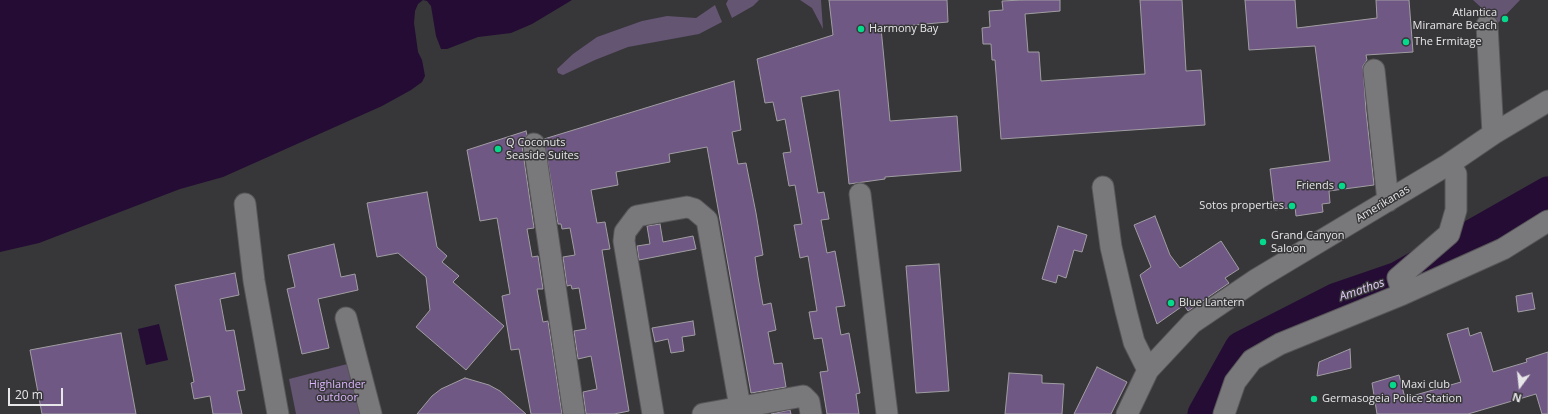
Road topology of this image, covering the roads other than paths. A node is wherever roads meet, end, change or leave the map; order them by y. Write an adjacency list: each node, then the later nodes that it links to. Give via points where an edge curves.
1 (1487, 25): 4 (street)
2 (1374, 70): 9 (street)
3 (1548, 101): 4 (street, Amerikanas)
4 (1493, 134): 6 (street, Amerikanas)
5 (534, 144): 19 (street)
6 (1449, 164): 9 (street, Amerikanas); 12 (street, via 1456,174 1456,210 1449,234 1398,278)
7 (1103, 187): 14 (street, via 1111,247 1126,310 1134,342)
8 (860, 194): 22 (street)
9 (1388, 201): 14 (street, Amerikanas, via 1257,279 1192,323)
10 (245, 204): 17 (street, via 254,281)
11 (1548, 221): 12 (street, via 1503,249)
12 (1403, 294): 24 (street, via 1280,344 1252,360 1236,382)
13 (346, 318): 18 (street)
14 (1148, 370): 23 (street, Amerikanas)
15 (807, 405): 16 (street)
16 (740, 407): 20 (street, via 707,220 694,209 687,207 637,216 625,232 624,241); 21 (street)
17 (278, 414)
18 (371, 414)
19 (574, 414)
20 (653, 414)
21 (703, 414)
22 (887, 414)
23 (1127, 414)
24 (1224, 414)

